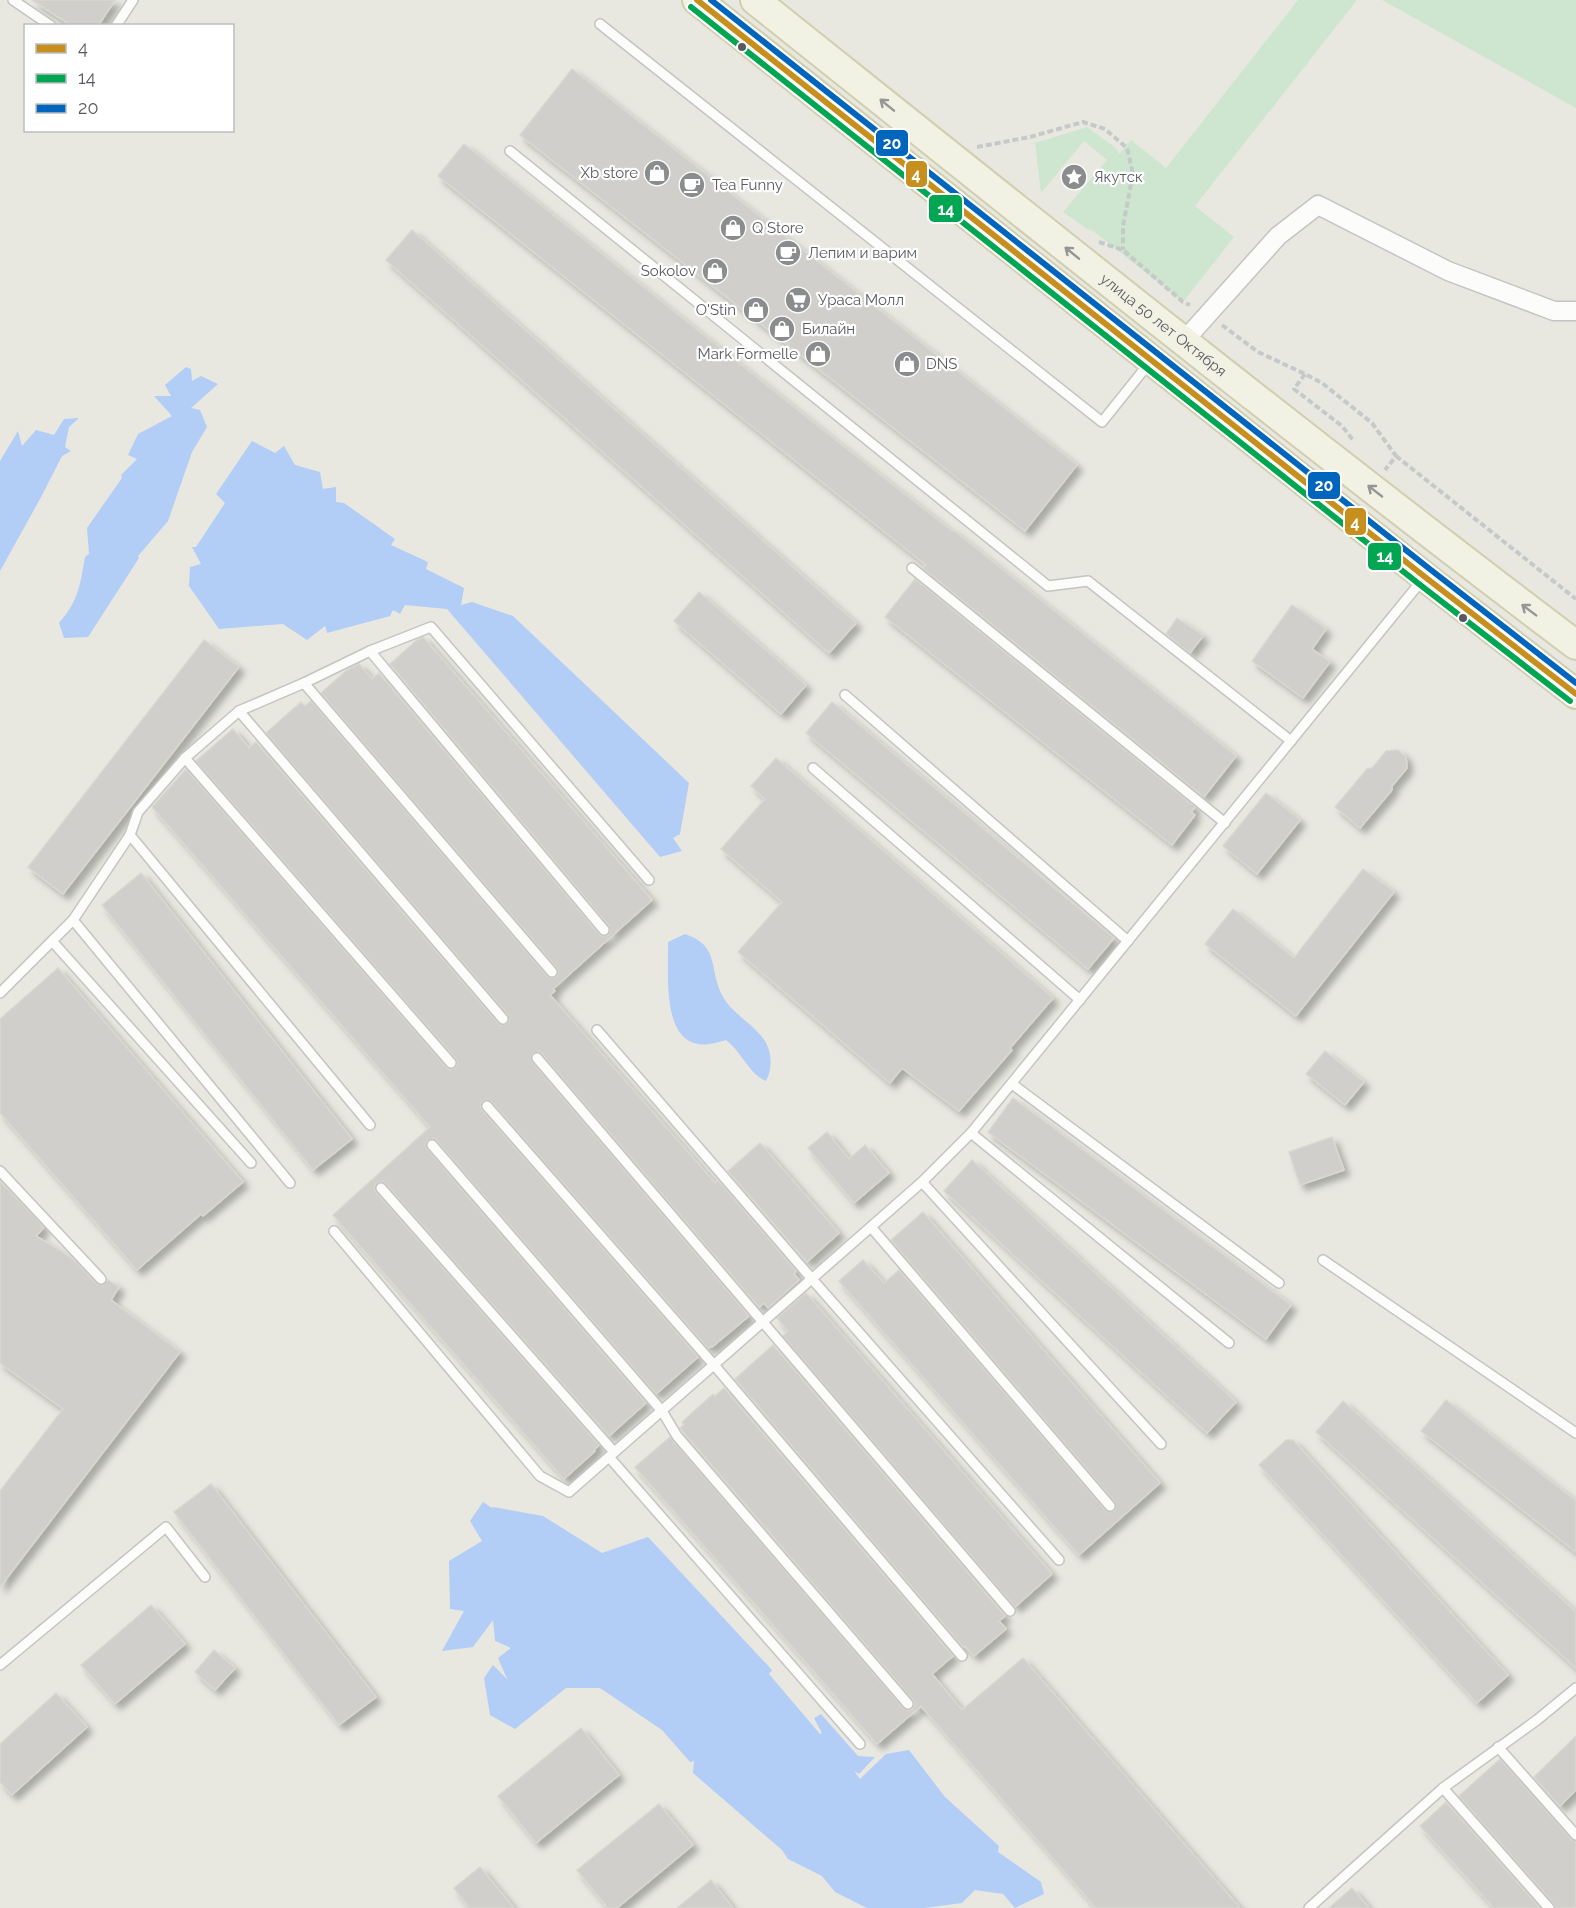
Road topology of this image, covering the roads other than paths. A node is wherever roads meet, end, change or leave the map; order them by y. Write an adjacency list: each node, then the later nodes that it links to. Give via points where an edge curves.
1 (13, 0): 5 (lane)
2 (133, 0): 6 (lane)
3 (697, 0): 11 (main road)
4 (755, 0): 10 (main road, улица 50 лет Октября, one-way to 4)
5 (48, 24)
6 (117, 24)
7 (600, 24): 11 (lane, via 1102,422)
8 (510, 151): 20 (lane, via 1048,586 1088,581)
9 (1576, 311): 10 (street, via 1554,311 1448,271 1318,205 1278,236)
10 (1183, 342): 14 (main road, улица 50 лет Октября, one-way to 10)
11 (1151, 360): 13 (main road)
12 (912, 568): 23 (lane)
13 (1425, 577): 17 (main road); 20 (lane)
14 (1576, 645)
15 (370, 651): 16 (lane); 25 (lane, via 431,627); 27 (lane)
16 (304, 683): 19 (lane); 30 (lane)
17 (1576, 694)
18 (845, 695): 29 (lane)
19 (239, 711): 21 (lane); 33 (lane)
20 (1291, 741): 23 (lane)
21 (185, 758): 24 (lane, via 138,812); 36 (lane)
22 (813, 768): 32 (lane)
23 (1225, 823): 29 (lane)
24 (130, 835): 26 (lane); 39 (lane)
25 (649, 880)
26 (72, 920): 28 (lane); 44 (lane)
27 (604, 930)
28 (52, 941): 31 (lane); 42 (lane)
29 (1128, 941): 32 (lane)
30 (552, 972)
31 (0, 993)
32 (1080, 1000): 37 (lane)
33 (503, 1019)
34 (597, 1030): 51 (lane)
35 (537, 1059): 53 (lane)
36 (451, 1063)
37 (1012, 1084): 40 (lane); 52 (lane)
38 (487, 1106): 55 (lane)
39 (370, 1125)
40 (971, 1133): 45 (lane); 54 (lane)
41 (432, 1144): 56 (lane)
42 (251, 1163)
43 (0, 1171): 50 (lane)
44 (290, 1182)
45 (922, 1182): 47 (lane); 58 (lane)
46 (381, 1188): 59 (lane)
47 (871, 1227): 51 (lane); 60 (lane)
48 (334, 1231): 59 (lane, via 540,1476 569,1492)
49 (1323, 1260): 57 (lane)
50 (101, 1279)
51 (812, 1279): 53 (lane); 61 (lane)
52 (1279, 1283)
53 (763, 1322): 55 (lane); 63 (lane)
54 (1229, 1343)
55 (714, 1365): 56 (lane); 64 (lane)
56 (662, 1411): 59 (lane); 67 (lane, via 677,1436)
57 (1576, 1433)
58 (1161, 1443)
59 (611, 1455): 68 (lane)
60 (1110, 1506)
61 (1059, 1560)
62 (206, 1577): 65 (lane, via 166,1527)
63 (1010, 1611)
64 (962, 1656)
65 (0, 1665)
66 (1576, 1688): 69 (lane)
67 (908, 1704)
68 (860, 1744)
69 (1498, 1746): 70 (lane); 71 (lane)
70 (1443, 1788): 72 (lane); 73 (lane)
71 (1576, 1835)
72 (1309, 1908)
73 (1549, 1908)

